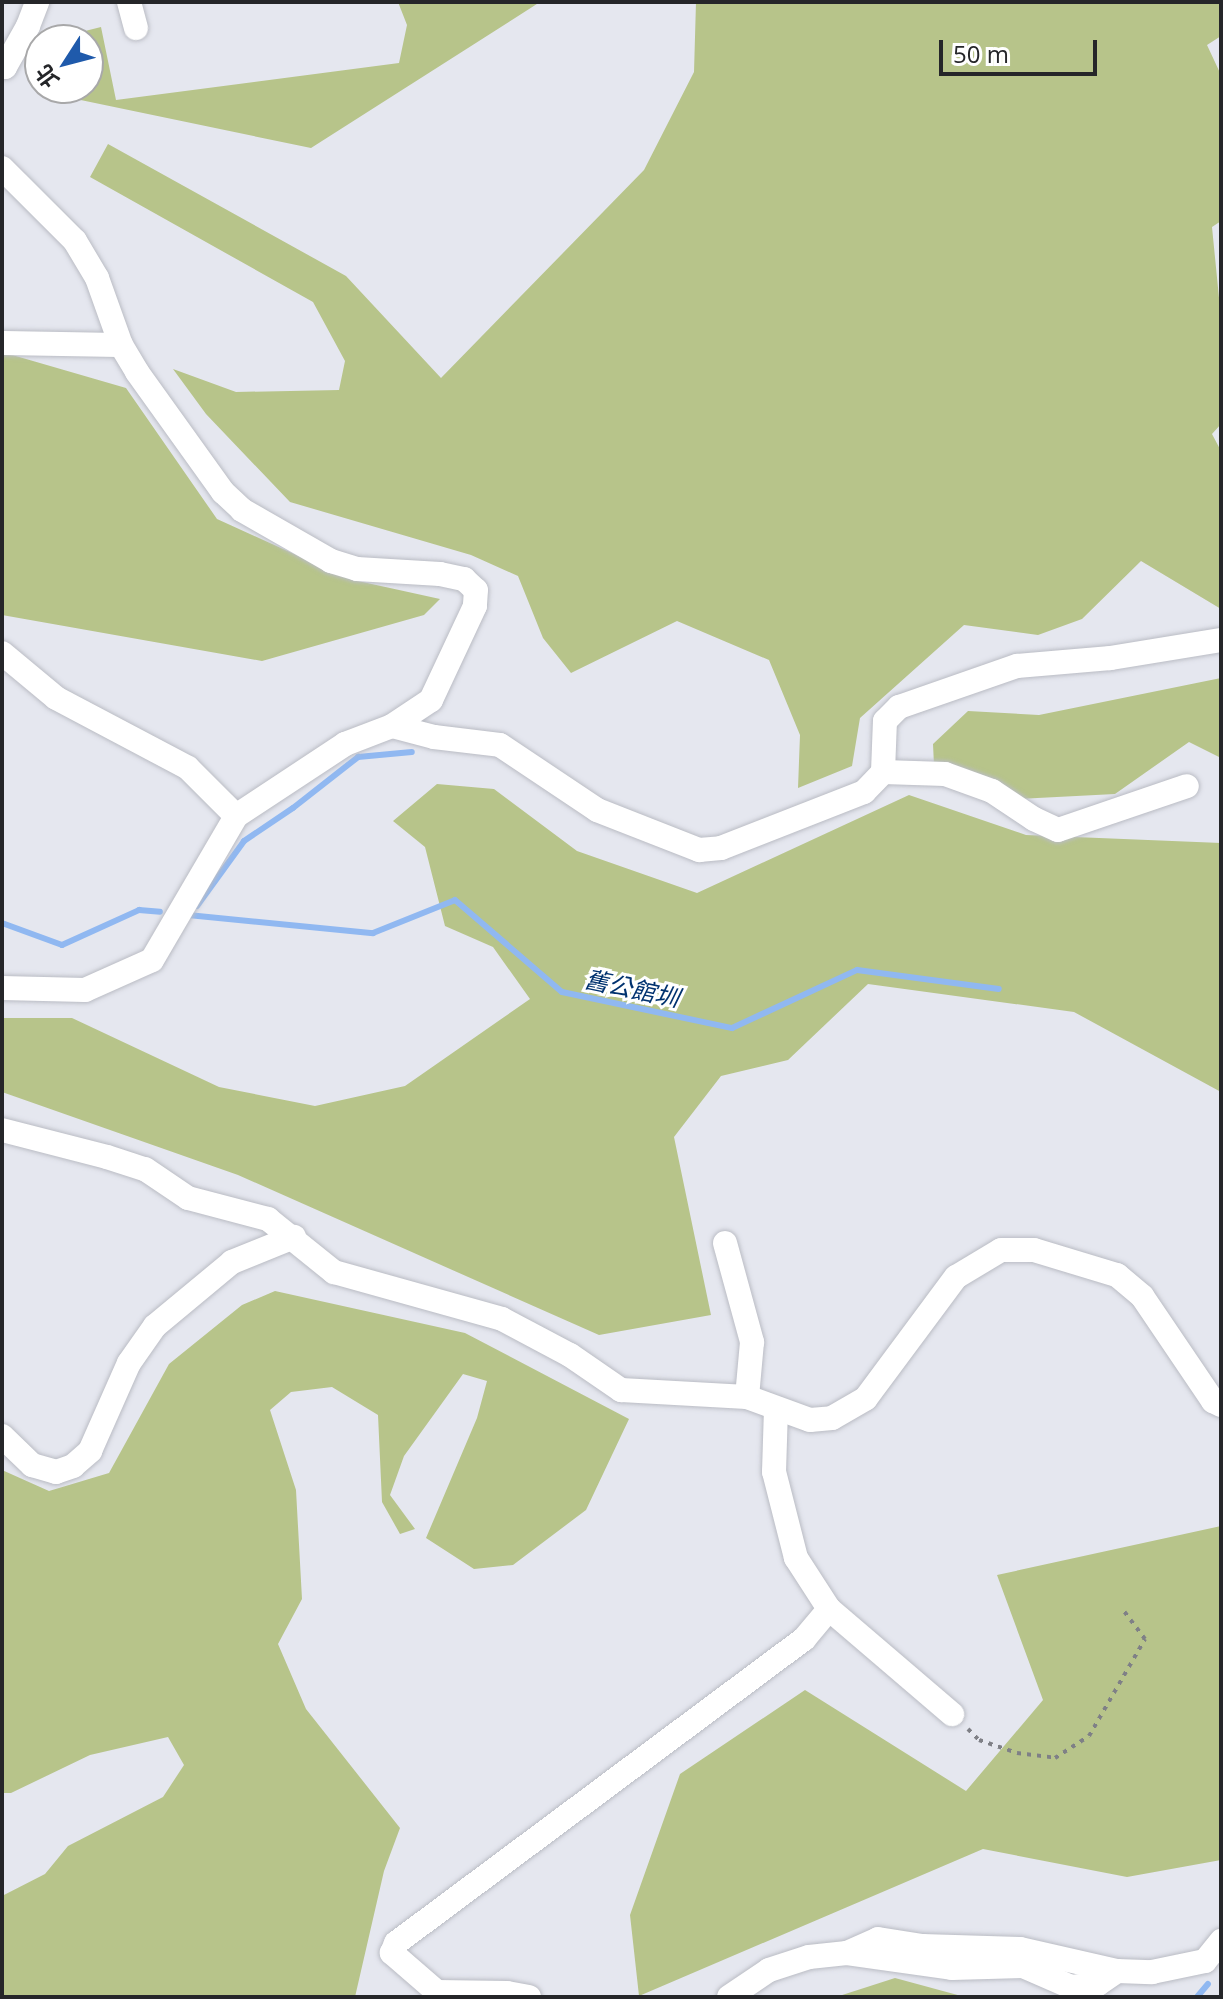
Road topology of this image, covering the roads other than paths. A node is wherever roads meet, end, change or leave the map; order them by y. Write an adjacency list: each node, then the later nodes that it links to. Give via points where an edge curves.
1 (37, 2): 4 (street)
2 (129, 2): 3 (street)
3 (136, 28)
4 (2, 67)
5 (2, 168): 7 (street, via 75,241 97,278)
6 (2, 343): 7 (street)
7 (121, 345): 10 (street, via 223,492 242,510 331,561 357,569 440,574 464,579 476,590 475,606 431,700)
8 (1221, 640): 11 (street, via 1017,666 899,707 885,721)
9 (2, 653): 13 (street, via 56,698 188,768)
10 (392, 726): 11 (street, via 500,745 597,810 699,850 721,848 864,792); 13 (street, via 345,744)
11 (883, 772): 12 (street, via 945,774 992,791 1058,830)
12 (1187, 786)
13 (236, 816): 14 (street, via 152,960 85,990)
14 (2, 988)
15 (2, 1130): 16 (street, via 145,1169 188,1198 268,1219)
16 (294, 1237): 18 (street, via 334,1272 502,1319 621,1390); 21 (street, via 232,1262 155,1326 129,1363 90,1451 73,1466 56,1472 32,1465)
17 (725, 1243): 18 (street, via 752,1342)
18 (747, 1397): 20 (street)
19 (1221, 1405): 20 (street, via 1213,1401 1142,1296 1117,1275 1034,1250 1001,1250 956,1277 866,1398 832,1418 810,1420)
20 (776, 1410): 22 (street, via 774,1472 792,1543)
21 (2, 1436)
22 (829, 1609): 23 (street); 26 (street, via 804,1639 396,1943 392,1953 437,1992)
23 (952, 1714)
24 (1221, 1941): 25 (street)
25 (1213, 1966): 27 (street, via 1117,1971 1098,1984 1071,1987 1023,1966 952,1968 847,1953 809,1957 769,1970)
26 (529, 1997)
27 (729, 1997)

